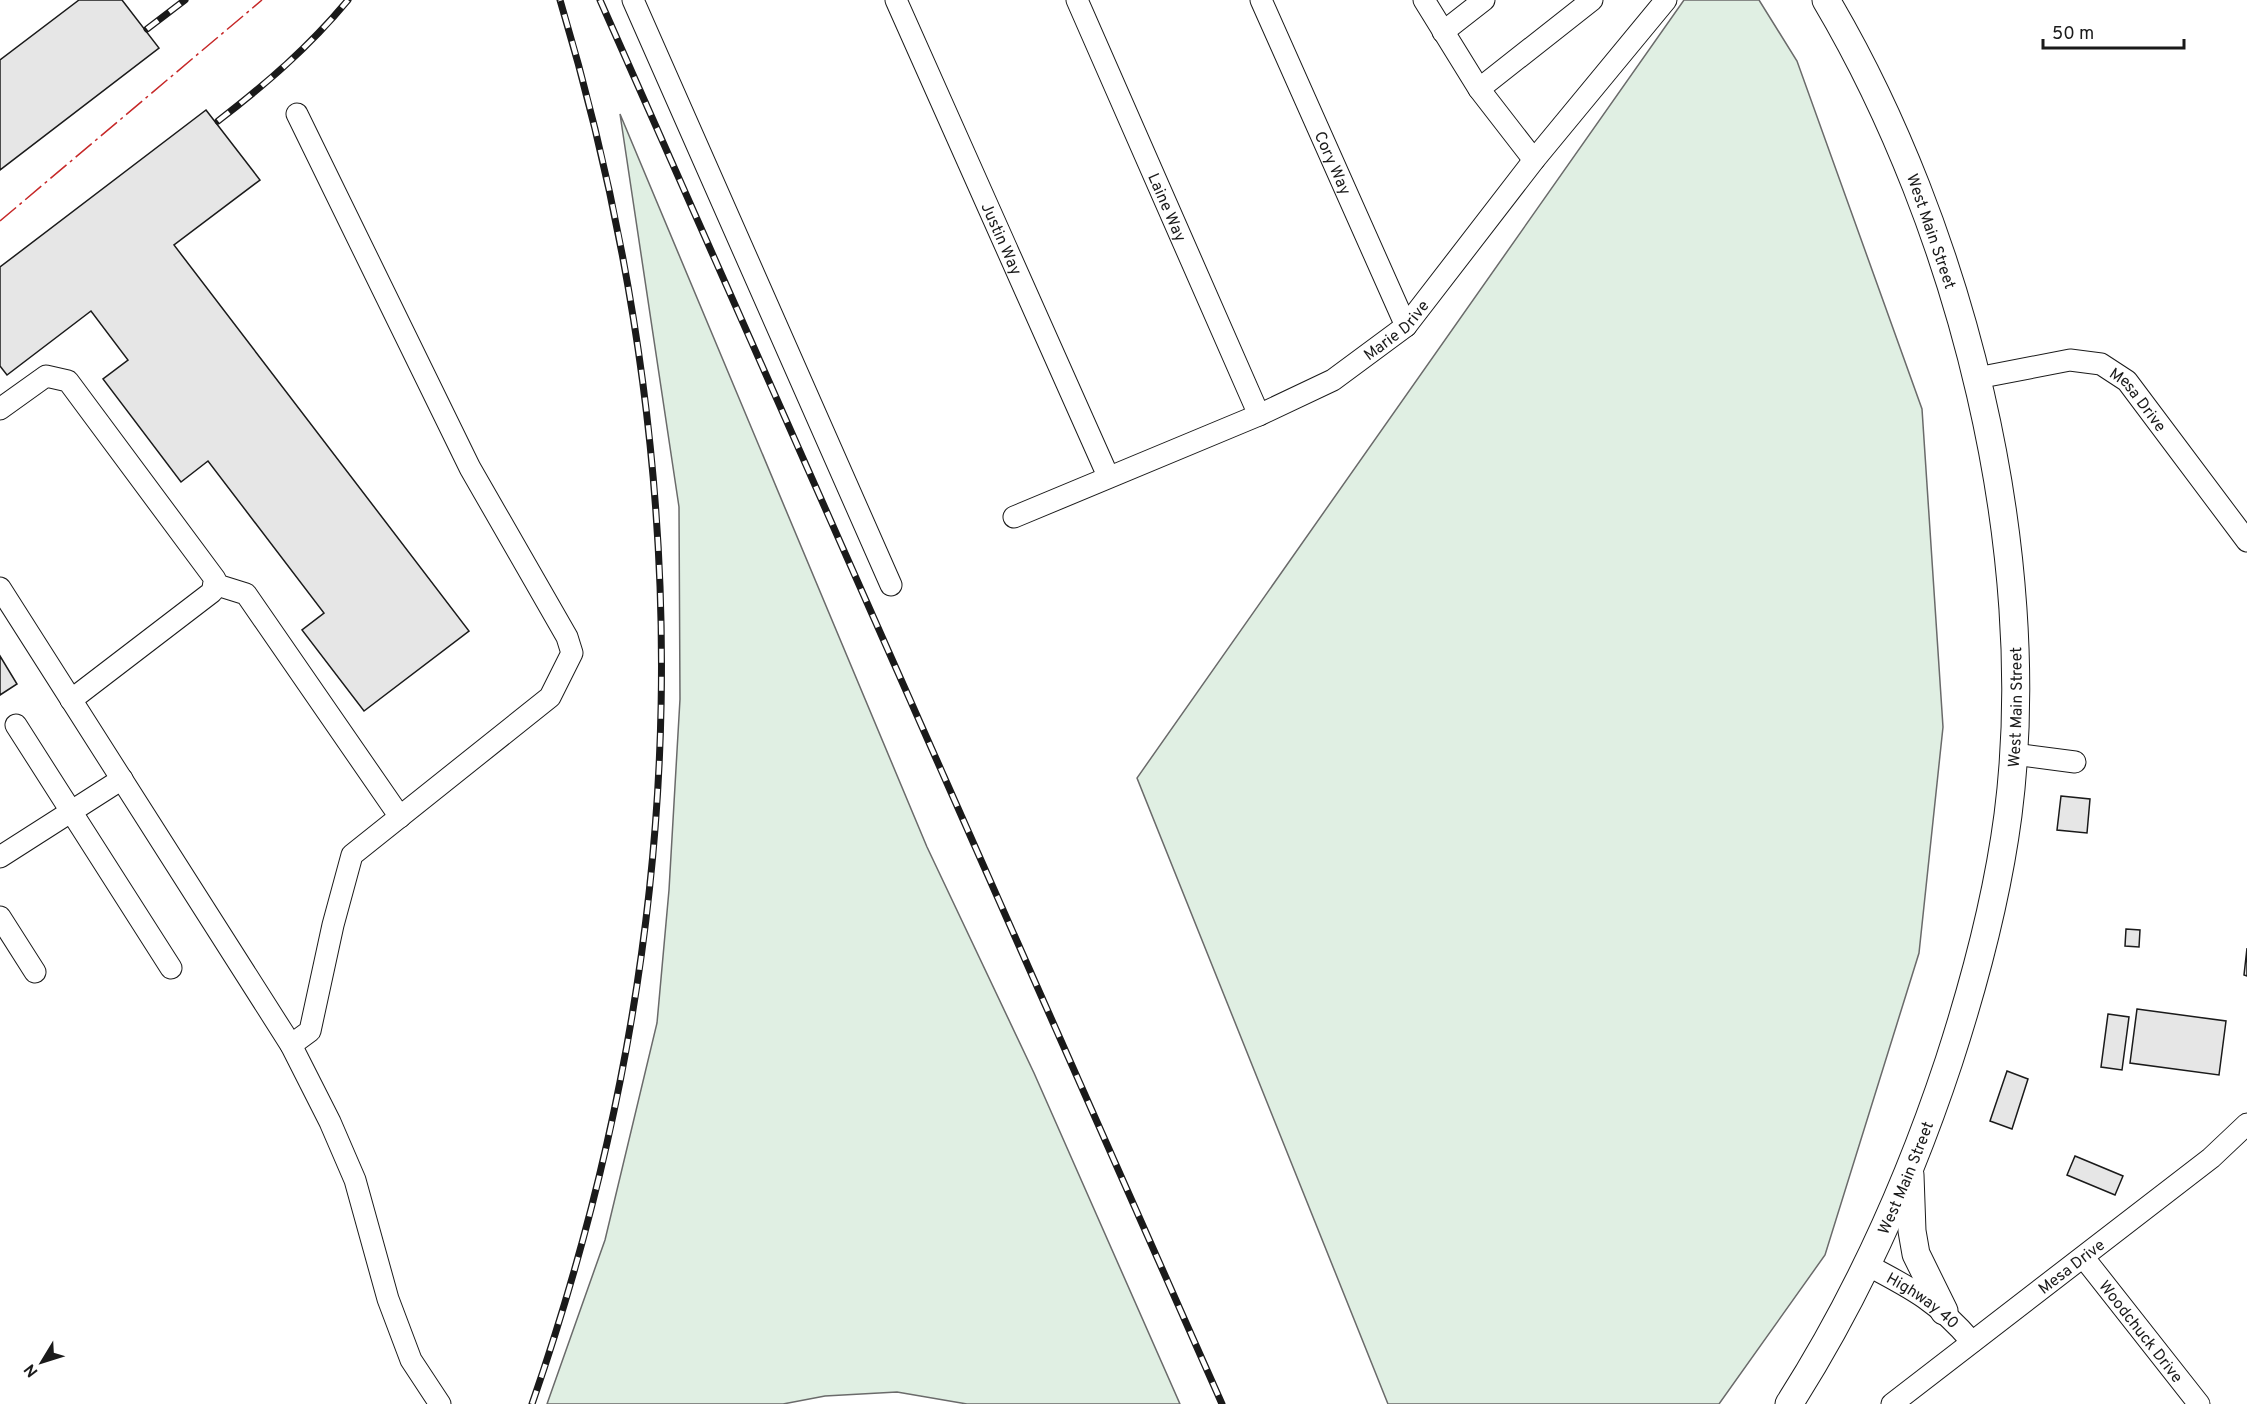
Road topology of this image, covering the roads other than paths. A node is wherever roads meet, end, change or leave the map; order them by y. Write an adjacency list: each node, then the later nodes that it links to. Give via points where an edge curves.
1 (633, 0): 22 (street)
2 (896, 0): 18 (street, Justin Way)
3 (1077, 0): 17 (street, Laine Way)
4 (1261, 0): 14 (street, Cory Way)
5 (1424, 0): 10 (street)
6 (1484, 0): 10 (street)
7 (1592, 0): 11 (street)
8 (1666, 0): 13 (street, Marie Drive)
9 (1826, 0): 15 (main road, West Main Street, via 1885,110 1921,194)
10 (1443, 32): 11 (street)
11 (1479, 89): 13 (street)
12 (297, 114): 30 (street, via 470,468 567,637 572,653 550,697)
13 (1534, 160): 14 (street, Marie Drive)
14 (1406, 326): 17 (street, Marie Drive, via 1333,380)
15 (1977, 378): 20 (street, Mesa Drive, via 2070,360 2101,364 2127,381); 26 (main road, West Main Street, via 2009,560 2016,697)
16 (0, 409): 21 (street, via 46,376 68,381 215,579)
17 (1260, 415): 18 (street, Marie Drive)
18 (1108, 476): 19 (street, Marie Drive)
19 (1014, 517)
20 (2247, 541)
21 (214, 584): 24 (street, via 212,592); 30 (street, via 246,594)
22 (891, 585)
23 (0, 588): 24 (street)
24 (71, 700): 28 (street)
25 (16, 725): 29 (street)
26 (2014, 754): 27 (street); 37 (main road, West Main Street, via 2008,816 1985,937 1966,1007)
27 (2075, 762)
28 (122, 779): 29 (street); 35 (street)
29 (71, 811): 31 (street); 33 (street)
30 (400, 817): 35 (street, via 352,855 310,1030)
31 (0, 857)
32 (0, 917): 34 (street)
33 (171, 969)
34 (35, 972)
35 (291, 1045): 42 (street, via 355,1180 388,1299 411,1360)
36 (2247, 1124): 38 (street, Mesa Drive, via 2211,1158)
37 (1910, 1169): 39 (main road, West Main Street); 40 (main road, via 1914,1243)
38 (2084, 1258): 41 (street, Mesa Drive); 45 (street, Woodchuck Drive)
39 (1869, 1266): 40 (street, Highway 40); 43 (main road, West Main Street)
40 (1944, 1311): 41 (street, Highway 40)
41 (1972, 1342): 44 (street, Mesa Drive)
42 (440, 1404)
43 (1789, 1404)
44 (1892, 1404)
45 (2199, 1404)

